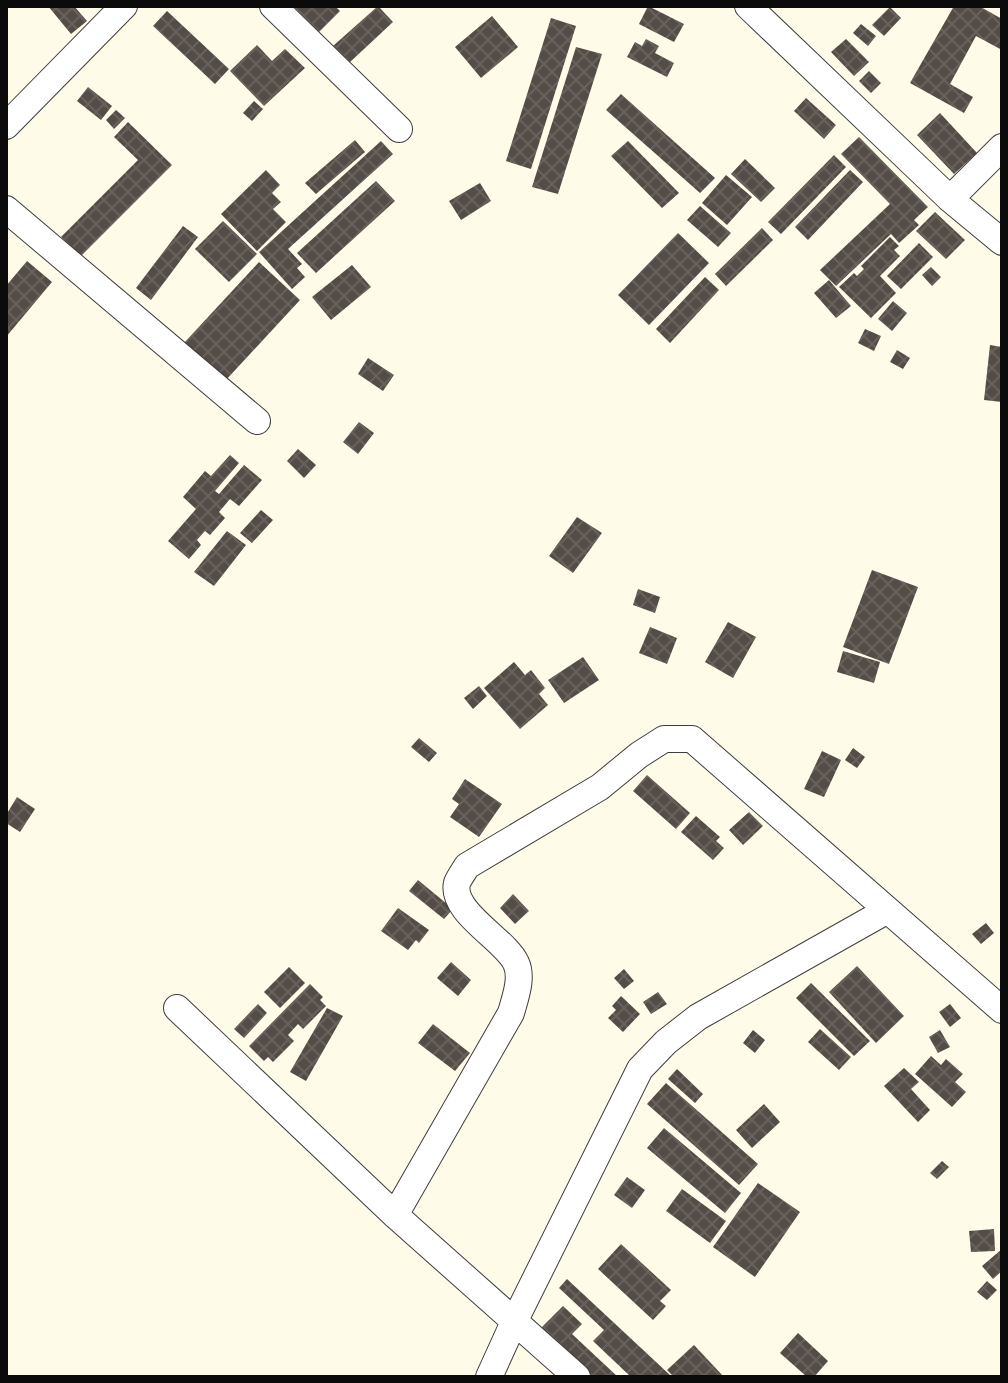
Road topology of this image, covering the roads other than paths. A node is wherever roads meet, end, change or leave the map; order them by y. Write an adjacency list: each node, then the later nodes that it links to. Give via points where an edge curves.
1 (124, 6): 4 (street)
2 (273, 6): 5 (street)
3 (748, 6): 7 (street)
4 (6, 126)
5 (399, 129)
6 (1002, 147): 7 (street)
7 (950, 199): 9 (street)
8 (6, 209): 10 (street)
9 (1002, 242)
10 (257, 421)
11 (886, 911): 13 (street); 14 (street, via 692,739 664,739 600,787 467,866 457,884 458,896 516,962 519,984 511,1013); 15 (street, via 698,1017 640,1069)
12 (177, 1008): 14 (street)
13 (1002, 1010)
14 (395, 1215): 15 (street)
15 (514, 1322): 16 (street); 17 (street)
16 (489, 1377)
17 (577, 1377)

